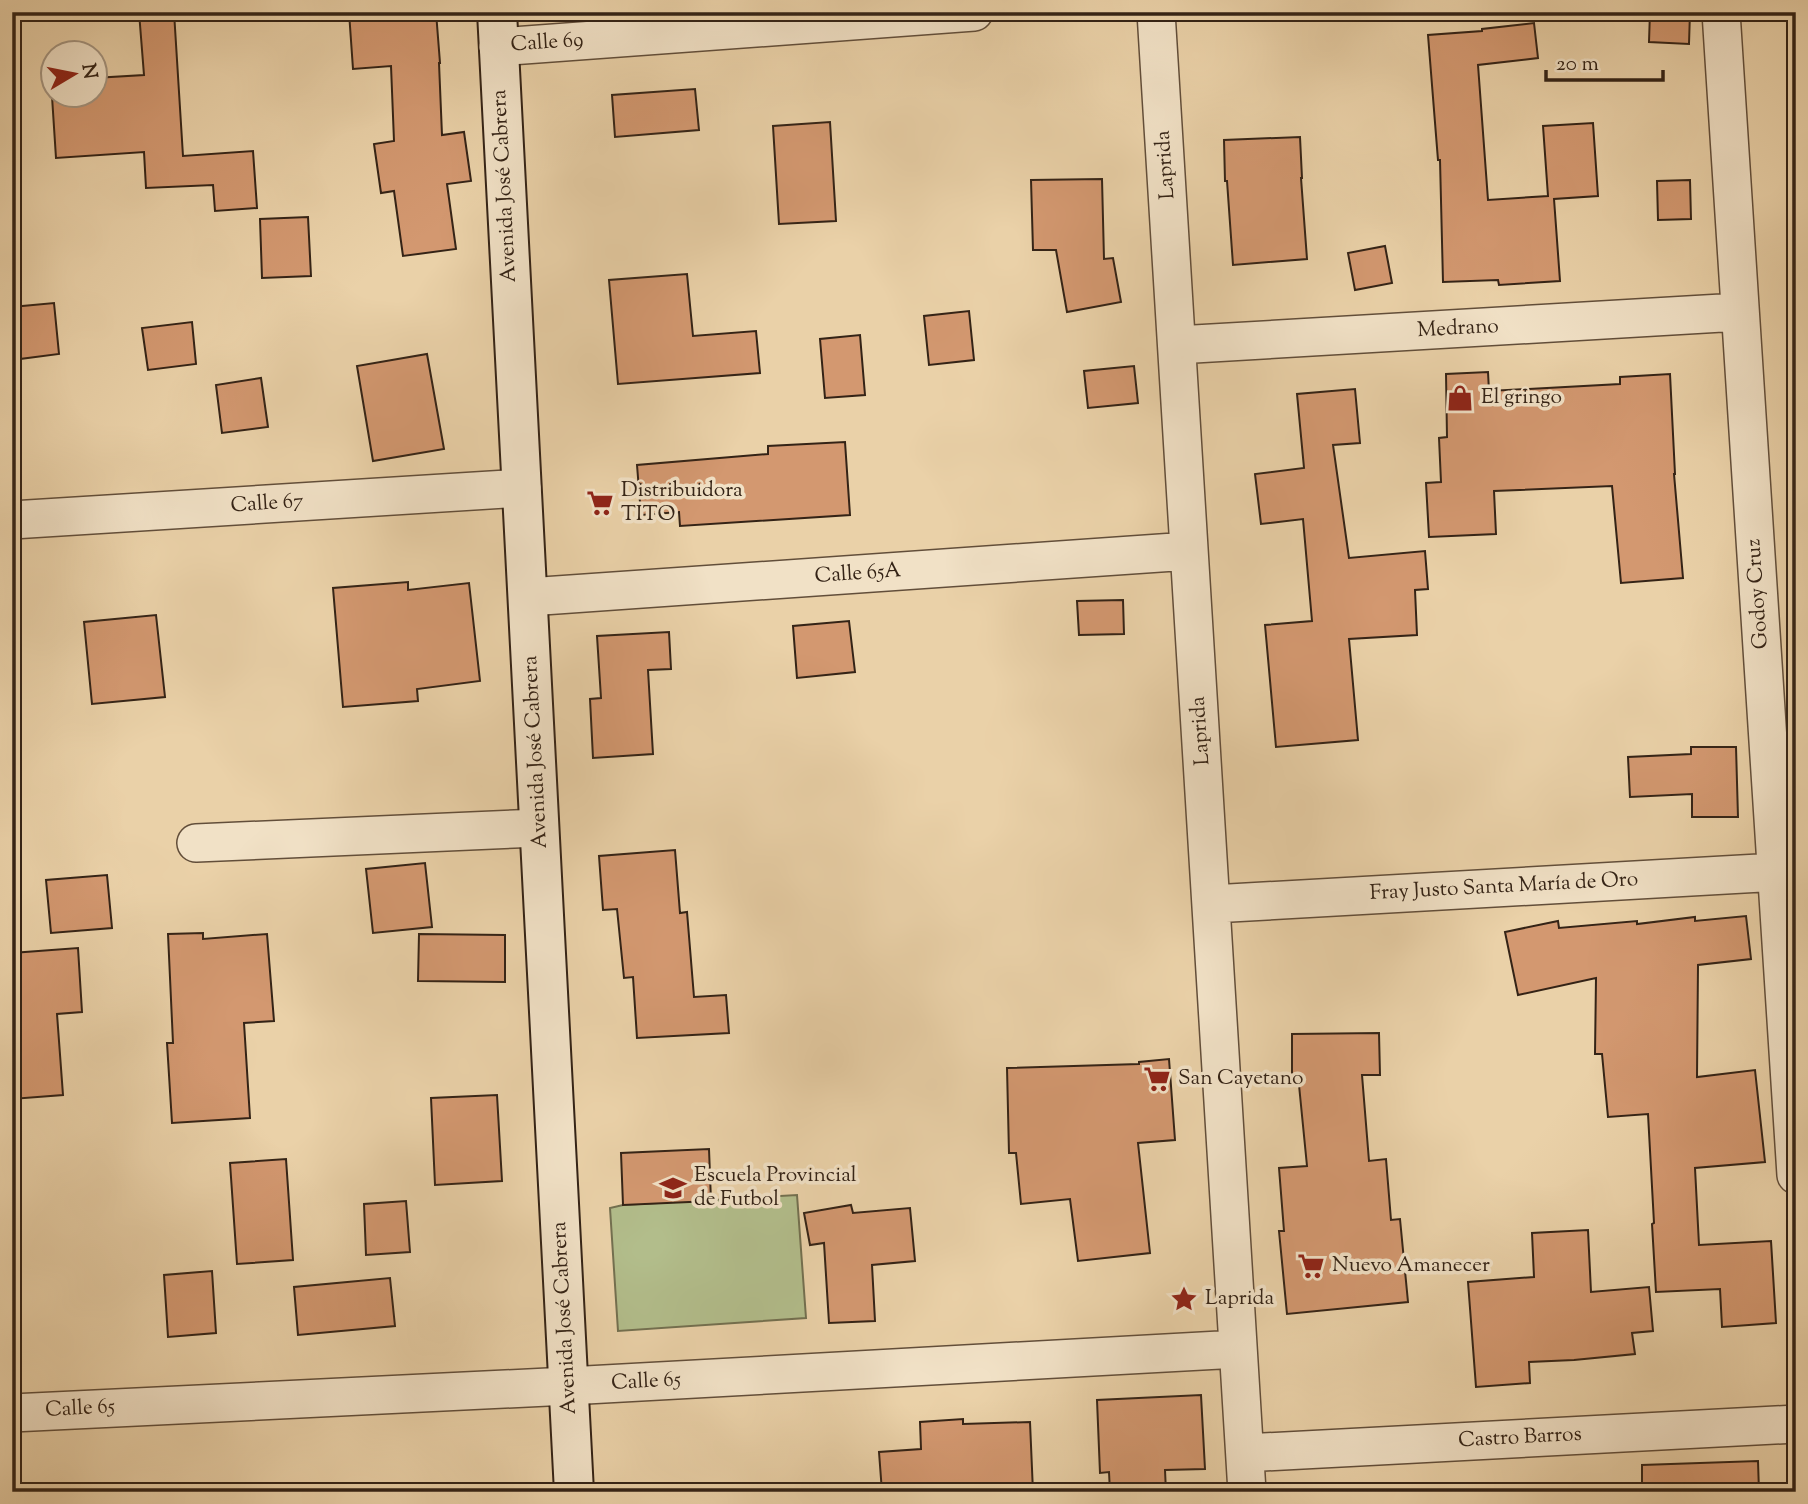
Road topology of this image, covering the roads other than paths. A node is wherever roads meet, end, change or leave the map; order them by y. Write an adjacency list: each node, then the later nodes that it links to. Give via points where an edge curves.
1 (974, 12): 4 (street, Calle 69)
2 (1156, 12): 6 (street, Laprida)
3 (1721, 12): 5 (street, Godoy Cruz)
4 (498, 29): 7 (main road, Avenida José Cabrera)
5 (1739, 312): 6 (street, Medrano); 13 (street, Godoy Cruz)
6 (1177, 345): 9 (street, Laprida)
7 (522, 488): 8 (street, Calle 67); 10 (main road, Avenida José Cabrera)
8 (12, 520)
9 (1189, 551): 10 (street, Calle 65A); 14 (street, Laprida)
10 (527, 597): 11 (main road, Avenida José Cabrera)
11 (540, 828): 12 (street); 17 (main road, Avenida José Cabrera)
12 (196, 843)
13 (1786, 872): 14 (street, Fray Justo Santa María de Oro); 15 (street, Godoy Cruz)
14 (1212, 904): 16 (street, Laprida)
15 (1796, 1175)
16 (1238, 1349): 17 (street, Calle 65); 20 (street, Laprida)
17 (568, 1386): 18 (street, Calle 65); 21 (main road, Avenida José Cabrera)
18 (12, 1413)
19 (1796, 1424): 20 (street, Castro Barros)
20 (1245, 1453): 22 (street, Laprida)
21 (574, 1492)
22 (1247, 1492)

